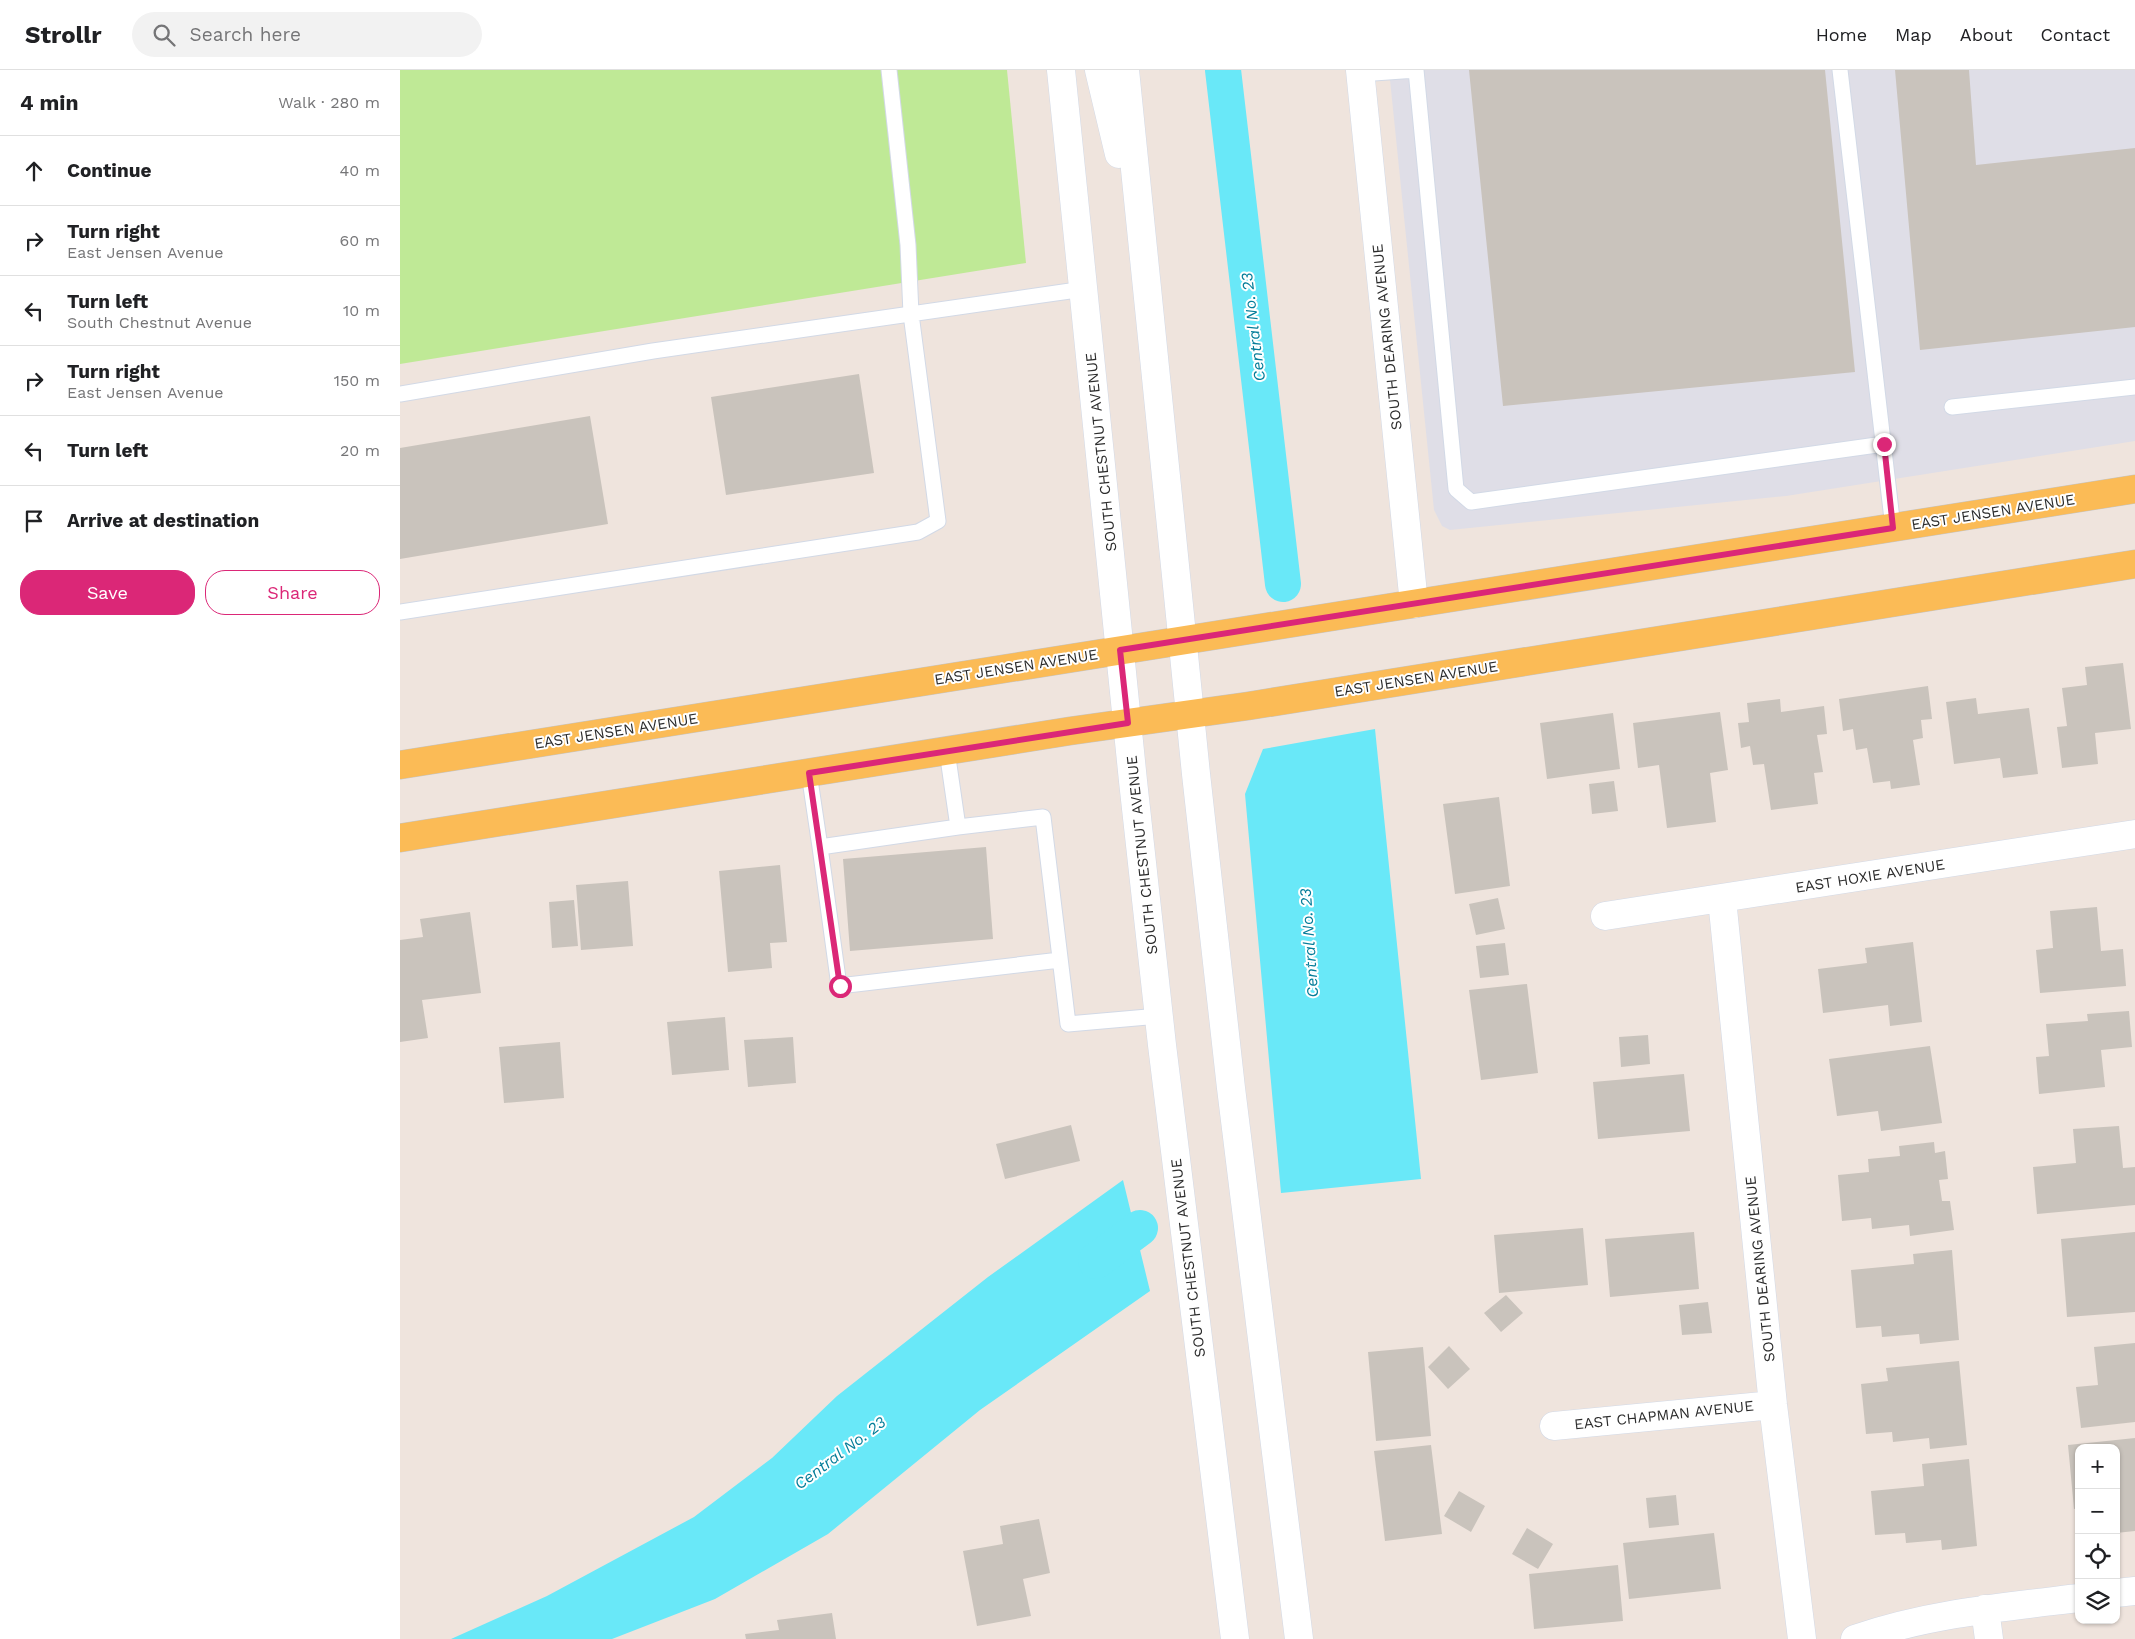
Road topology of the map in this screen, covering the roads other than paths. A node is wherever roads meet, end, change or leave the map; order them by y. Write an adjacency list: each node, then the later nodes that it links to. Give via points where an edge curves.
1 (889, 70): 9 (lane, via 908,245)
2 (1061, 70): 8 (main road, SOUTH CHESTNUT AVENUE)
3 (1099, 70): 7 (main road)
4 (1125, 70): 7 (main road)
5 (1840, 70): 13 (lane)
6 (1360, 72): 13 (lane, via 1416,70 1456,489 1471,502); 17 (main road, SOUTH DEARING AVENUE)
7 (1144, 260): 19 (main road)
8 (1084, 289): 9 (lane); 20 (main road, SOUTH CHESTNUT AVENUE)
9 (911, 314): 11 (lane, via 653,351); 18 (lane, via 938,521 918,532)
10 (2135, 387): 12 (lane)
11 (400, 394)
12 (1952, 407)
13 (1884, 444): 15 (lane)
14 (2135, 489): 15 (main road, EAST JENSEN AVENUE)
15 (1893, 528): 17 (main road, EAST JENSEN AVENUE)
16 (2135, 564): 21 (main road, EAST JENSEN AVENUE)
17 (1414, 604): 19 (main road, EAST JENSEN AVENUE)
18 (400, 612)
19 (1183, 641): 20 (main road, EAST JENSEN AVENUE); 21 (main road)
20 (1120, 650): 22 (main road, SOUTH CHESTNUT AVENUE); 24 (main road, EAST JENSEN AVENUE)
21 (1190, 714): 22 (main road, EAST JENSEN AVENUE); 41 (main road, via 1232,1098)
22 (1128, 723): 23 (main road, EAST JENSEN AVENUE); 33 (main road, SOUTH CHESTNUT AVENUE)
23 (947, 751): 25 (main road, EAST JENSEN AVENUE); 26 (lane)
24 (400, 765)
25 (809, 773): 28 (main road, EAST JENSEN AVENUE); 29 (lane)
26 (958, 827): 29 (lane); 32 (lane, via 1043,817)
27 (2135, 834): 30 (main road, EAST HOXIE AVENUE)
28 (400, 838)
29 (820, 847): 32 (lane, via 840,986)
30 (1722, 899): 31 (main road, EAST HOXIE AVENUE); 34 (main road, SOUTH DEARING AVENUE)
31 (1605, 916)
32 (1060, 960): 33 (lane, via 1068,1024)
33 (1159, 1016): 40 (main road, SOUTH CHESTNUT AVENUE)
34 (1773, 1405): 35 (main road, EAST CHAPMAN AVENUE); 42 (main road, SOUTH DEARING AVENUE)
35 (1554, 1426)
36 (2135, 1591): 37 (main road)
37 (2120, 1593)
38 (2075, 1598): 39 (main road)
39 (1985, 1609): 43 (main road, via 1891,1627); 44 (main road)
40 (1235, 1639)
41 (1299, 1639)
42 (1802, 1639)
43 (1855, 1639)
44 (1989, 1639)

